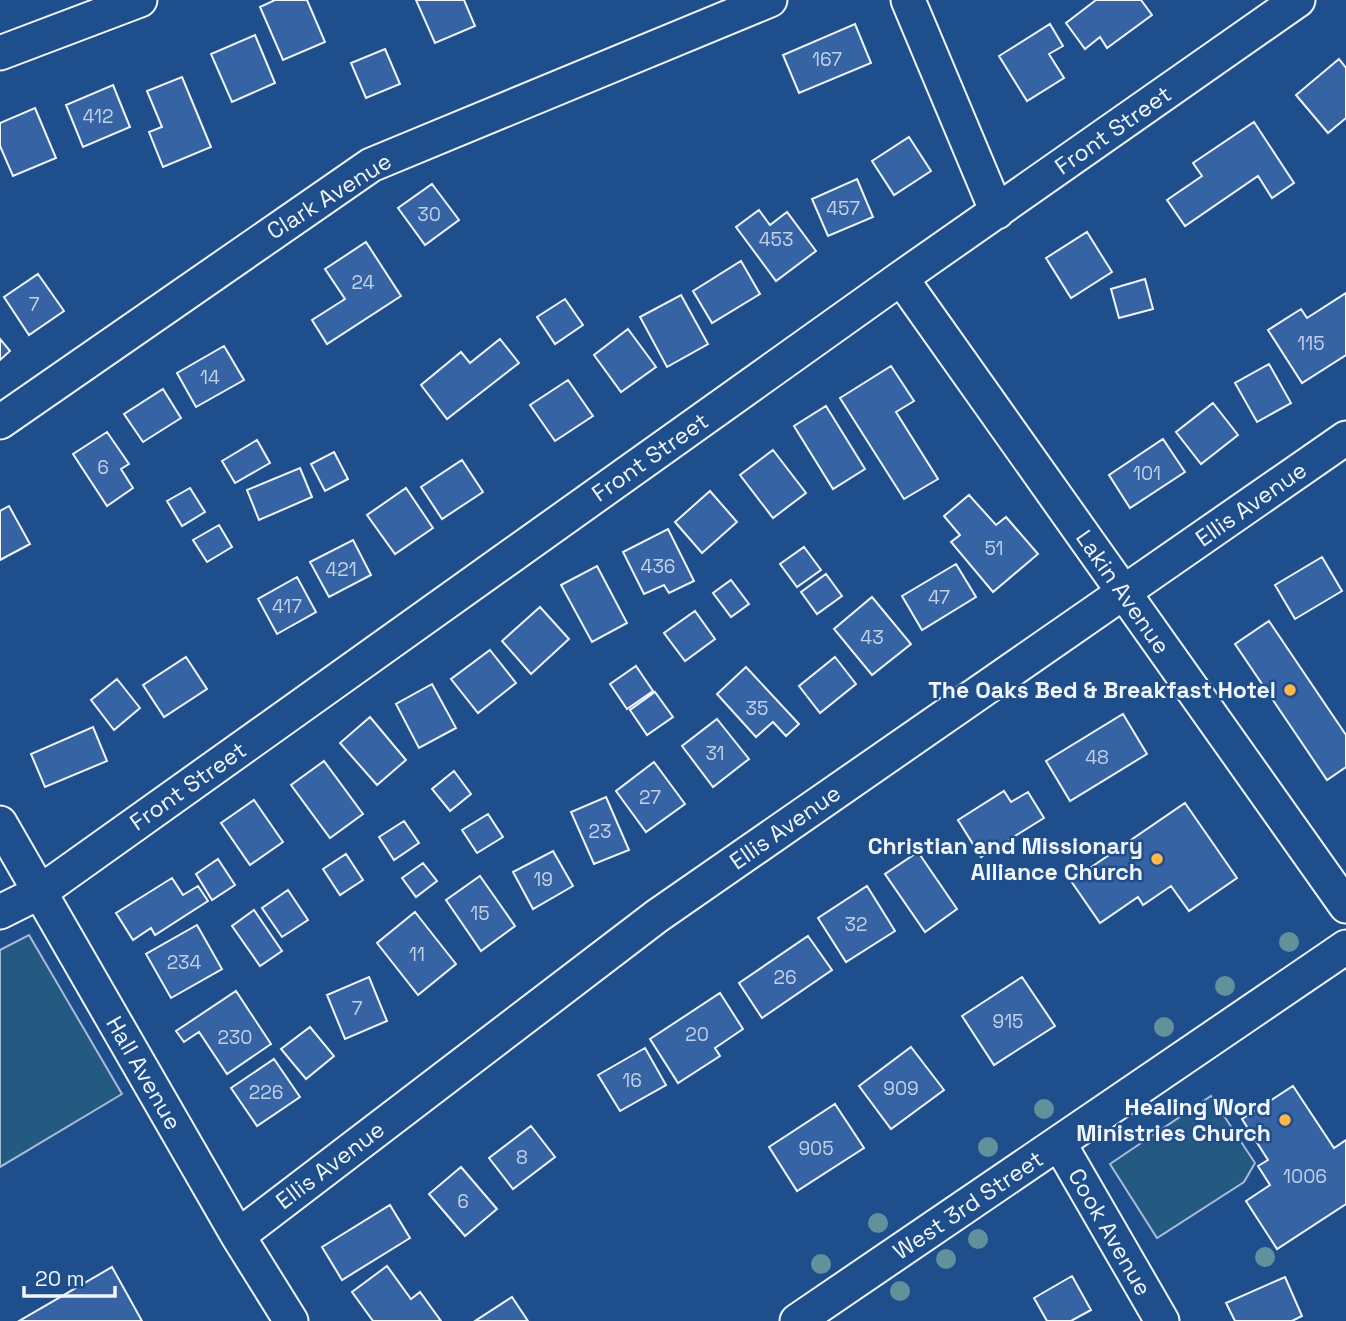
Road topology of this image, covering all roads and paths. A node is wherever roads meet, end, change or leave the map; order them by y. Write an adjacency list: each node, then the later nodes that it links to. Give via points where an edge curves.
1 (140, 0): 5 (street)
2 (770, 0): 9 (street, Clark Avenue, via 371,165)
3 (908, 0): 7 (street)
4 (1298, 0): 7 (street, Front Street)
5 (89, 9): 6 (street)
6 (0, 53)
7 (997, 212): 8 (street, Front Street)
8 (901, 278): 11 (street, Lakin Avenue); 13 (street, Front Street)
9 (0, 422)
10 (1346, 438): 11 (street, Ellis Avenue)
11 (1124, 594): 14 (street, Lakin Avenue); 18 (street, Ellis Avenue, via 657,916)
12 (0, 823): 13 (street, Hall Avenue)
13 (40, 892): 15 (street, Front Street); 18 (street, Hall Avenue)
14 (1346, 906)
15 (0, 912)
16 (1346, 947): 17 (street, West 3rd Street)
17 (1059, 1143): 20 (street, West 3rd Street); 21 (street, Cook Avenue)
18 (238, 1236): 19 (street, Hall Avenue)
19 (290, 1321)
20 (797, 1321)
21 (1162, 1321)

